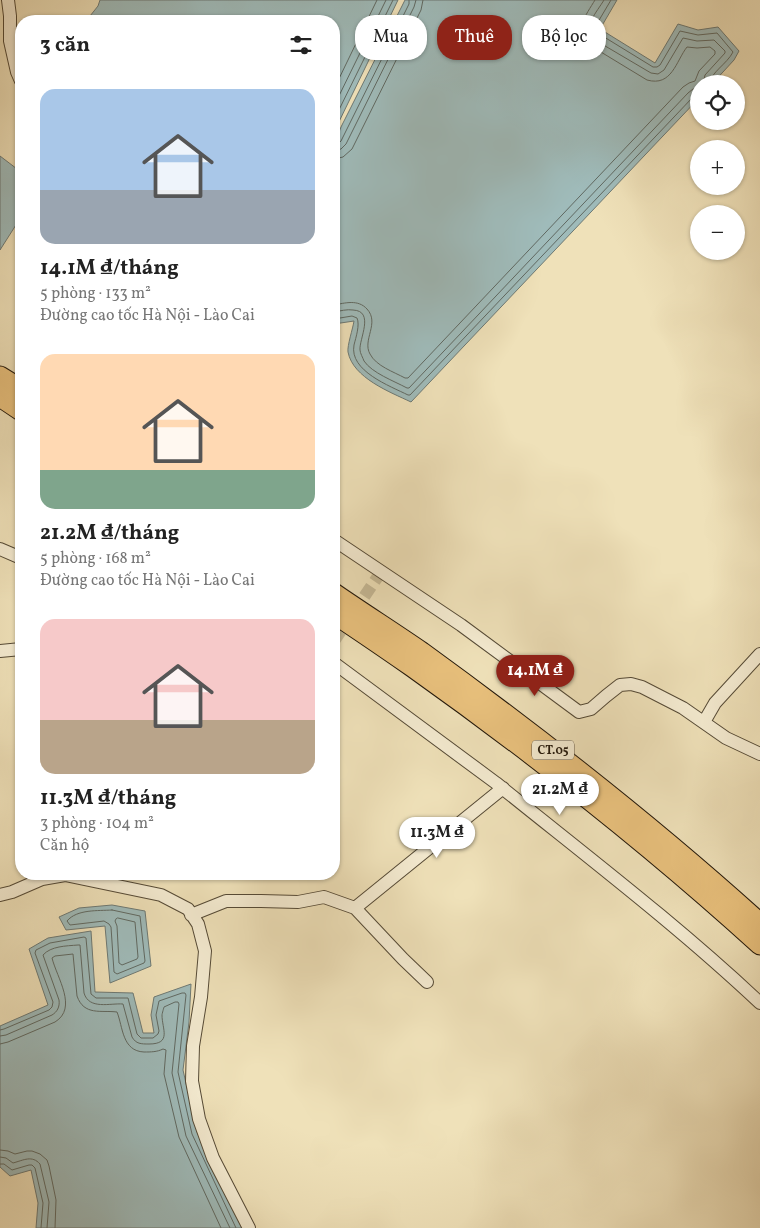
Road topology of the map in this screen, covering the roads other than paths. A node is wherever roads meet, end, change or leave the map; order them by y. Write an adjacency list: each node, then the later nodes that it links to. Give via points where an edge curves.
1 (8, 0): 2 (street, via 10,41)
2 (15, 63)
3 (0, 376): 4 (highway)
4 (15, 385)
5 (0, 397): 6 (highway)
6 (15, 407)
7 (340, 544): 16 (street, via 461,625 579,712 591,709 620,685 631,684 684,708)
8 (0, 549): 9 (street)
9 (15, 555)
10 (340, 597): 24 (highway, CT.05, via 533,734 622,804)
11 (340, 618): 25 (highway, CT.05, via 420,673 614,819)
12 (15, 650): 13 (street)
13 (0, 651)
14 (760, 654): 16 (street, via 715,703)
15 (340, 667): 18 (street)
16 (704, 722): 17 (street, via 726,738)
17 (760, 754)
18 (503, 788): 22 (street); 27 (street, via 664,918)
19 (40, 880): 21 (street)
20 (92, 880): 23 (street, via 161,895)
21 (0, 894)
22 (355, 908): 23 (street, via 324,897 298,902 226,901); 26 (street)
23 (192, 914): 28 (street, via 205,951 192,1081 199,1119 213,1158)
24 (760, 923)
25 (760, 945)
26 (428, 982)
27 (760, 1003)
28 (249, 1228)

